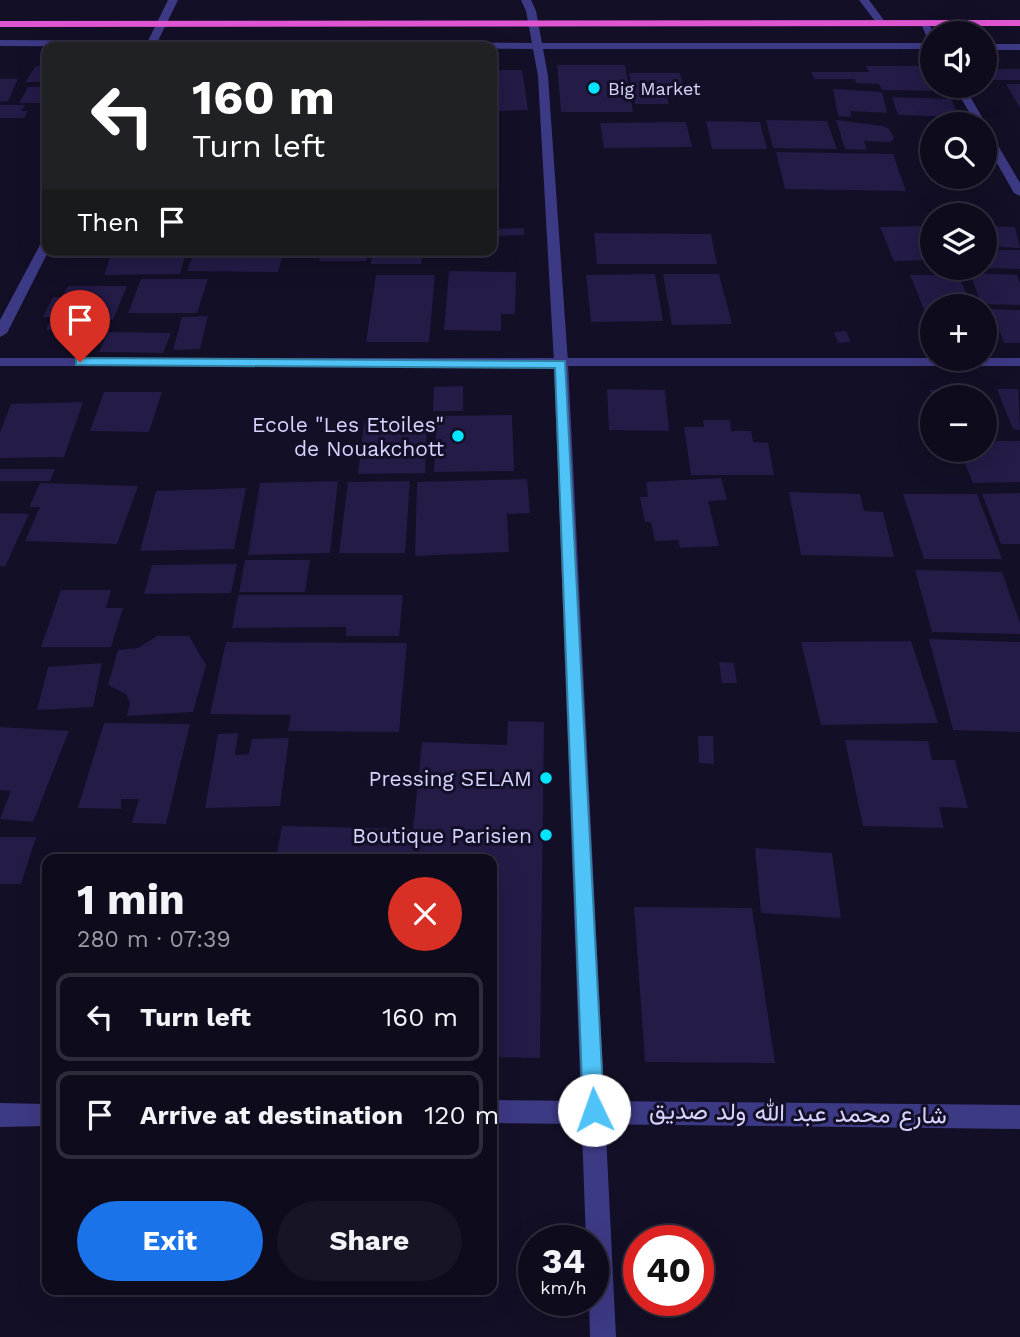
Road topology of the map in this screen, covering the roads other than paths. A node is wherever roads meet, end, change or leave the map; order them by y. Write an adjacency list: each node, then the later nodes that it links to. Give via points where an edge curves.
1 (173, 0): 6 (street)
2 (861, 5): 3 (highway)
3 (873, 10): 4 (highway); 10 (street)
4 (886, 10)
5 (155, 11): 6 (highway)
6 (168, 11): 7 (highway); 15 (street)
7 (182, 11)
8 (530, 11): 9 (highway); 10 (highway); 21 (street)
9 (414, 23): 15 (highway); 17 (lane)
10 (881, 23): 11 (highway)
11 (920, 23)
12 (997, 23): 13 (highway)
13 (1020, 23)
14 (0, 24): 15 (highway)
15 (162, 24): 16 (street)
16 (153, 42)
17 (412, 42)
18 (0, 43): 19 (lane)
19 (42, 44)
20 (497, 46): 21 (lane)
21 (537, 46): 22 (street); 31 (street, via 543,76)
22 (920, 46)
23 (997, 47): 24 (street)
24 (1020, 47)
25 (997, 153): 26 (street)
26 (1020, 193)
27 (42, 252): 28 (street)
28 (0, 332)
29 (0, 362): 31 (street)
30 (1020, 362): 31 (street)
31 (561, 363): 32 (street)
32 (594, 1110): 33 (street, شارع محمد عبد الله ولد صديق); 36 (street, شارع محمد عبد الله ولد صديق); 37 (street)
33 (497, 1111)
34 (0, 1115): 35 (street)
35 (42, 1115)
36 (1020, 1117)
37 (603, 1337)

